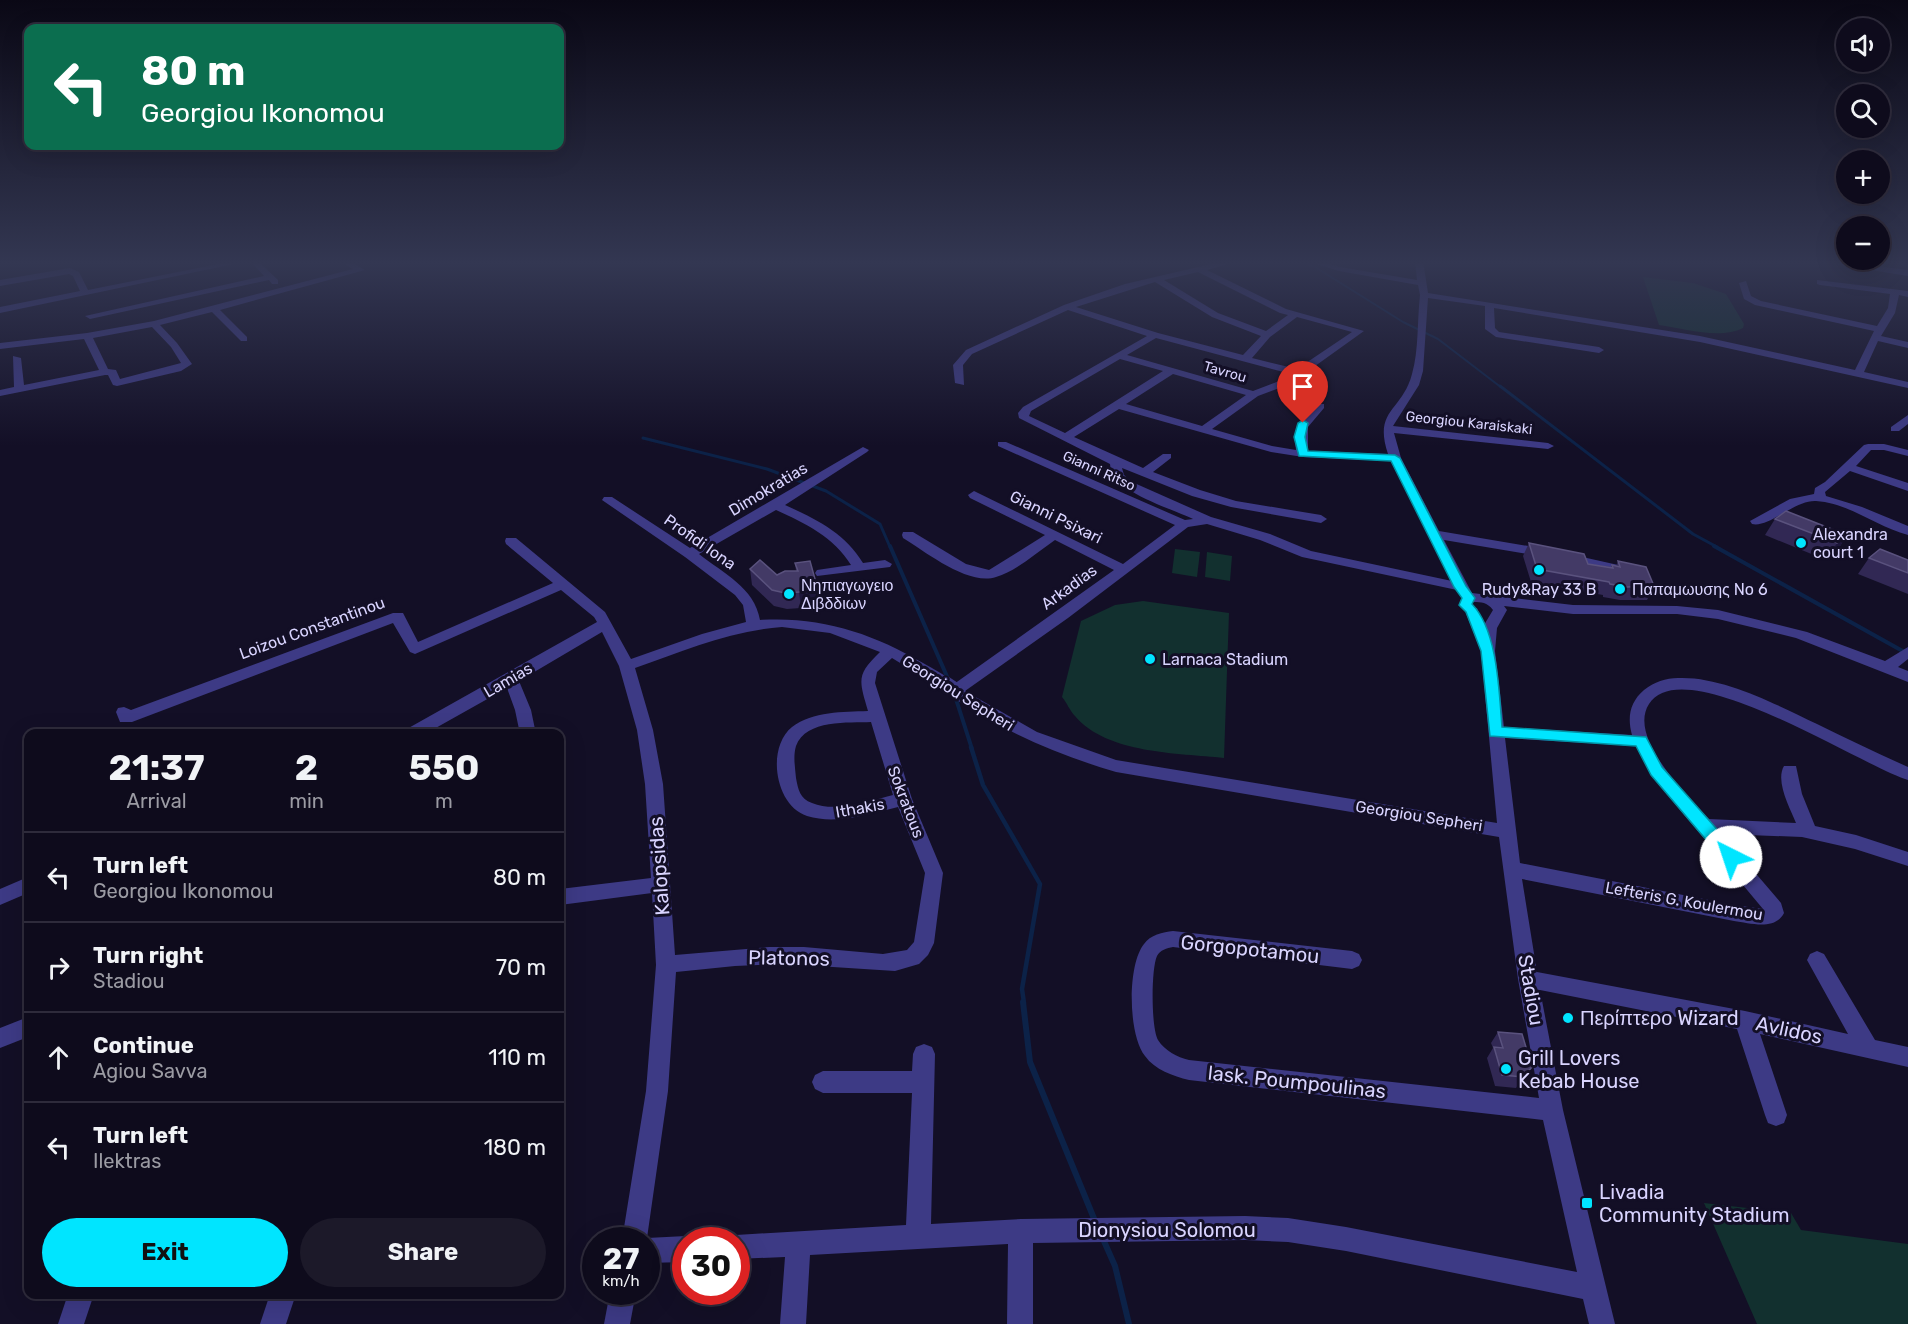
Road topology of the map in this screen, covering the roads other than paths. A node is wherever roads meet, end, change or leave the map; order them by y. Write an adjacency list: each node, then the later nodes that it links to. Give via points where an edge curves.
1 (159, 323): 13 (street)
2 (228, 323): 18 (street)
3 (1033, 323): 29 (street, via 969,352 958,365)
4 (1115, 323): 17 (street)
5 (1236, 323): 15 (street)
6 (1284, 323): 15 (street)
7 (1326, 323): 27 (street, via 1359,331)
8 (1421, 323): 37 (street, via 1417,378 1390,419)
9 (1490, 323): 21 (street, via 1496,334)
10 (1603, 323): 28 (street, via 1744,348)
11 (1834, 323): 14 (street)
12 (1885, 323): 14 (street)
13 (154, 324): 16 (street); 26 (street, via 187,364 117,384 112,372)
14 (1877, 334): 19 (street); 28 (street)
15 (1268, 335): 24 (street)
16 (87, 336): 20 (street); 26 (street)
17 (1155, 336): 22 (street); 24 (street)
18 (244, 339)
19 (1908, 345)
20 (0, 346)
21 (1599, 350)
22 (1120, 356): 25 (street, Tavrou); 40 (street, via 1023,413 1029,422)
23 (16, 358): 31 (street)
24 (1245, 359): 27 (street)
25 (1171, 371): 33 (street, Tavrou); 34 (street)
26 (105, 372): 31 (street)
27 (1299, 373): 33 (street)
28 (1858, 374): 30 (street)
29 (960, 383)
30 (1908, 385)
31 (19, 390): 32 (street)
32 (0, 393)
33 (1254, 394): 39 (street)
34 (1118, 405): 39 (street); 40 (street)
35 (1320, 406): 45 (street, via 1302,426 1299,437)
36 (1908, 418): 38 (street)
37 (1388, 429): 42 (street, Georgiou Karaiskaki); 47 (street, Stadiou)
38 (1895, 429)
39 (1203, 430): 45 (street)
40 (1065, 438): 48 (street)
41 (1002, 444): 59 (street, Gianni Ritso)
42 (1548, 447)
43 (862, 450): 55 (street, Dimokratias)
44 (1908, 453): 49 (street, via 1872,446)
45 (1303, 454): 47 (street)
46 (1167, 456): 50 (street)
47 (1395, 458): 61 (street, Stadiou)
48 (1116, 462): 50 (street); 57 (street, via 1119,478 1128,485)
49 (1848, 467): 51 (street); 53 (street, via 1819,491)
50 (1146, 472): 56 (street, via 1217,500)
51 (1908, 487)
52 (974, 495): 63 (street, Gianni Psixari)
53 (1821, 498): 58 (street, via 1803,498); 60 (street)
54 (608, 500): 65 (street, Profidi Iona)
55 (776, 505): 65 (street, Dimokratias); 67 (street, via 834,536)
56 (1321, 519)
57 (1207, 520): 59 (street, Arkadias); 72 (street, via 1307,554)
58 (1756, 521)
59 (1184, 524): 68 (street, Arkadias)
60 (1908, 531)
61 (1433, 534): 70 (street); 72 (street, Stadiou)
62 (908, 535): 63 (street, via 970,571 983,574 997,571)
63 (1055, 535): 68 (street, Gianni Psixari)
64 (511, 541): 71 (street, Kalopsidas)
65 (690, 554): 75 (street, Profidi Iona, via 745,596)
66 (885, 564): 67 (street)
67 (859, 568): 69 (street)
68 (1123, 569): 83 (street, Arkadias)
69 (822, 573)
70 (1640, 574)
71 (563, 584): 74 (street, Kalopsidas, via 600,615); 84 (street, Loizou Constantinou, via 415,649 398,615 126,718)
72 (1467, 599): 73 (street, via 1487,616); 77 (street, Stadiou)
73 (1495, 608): 77 (street, Stadiou); 80 (street, via 1522,602 1581,610 1688,611 1728,616 1790,631)
74 (604, 624): 79 (street, Kalopsidas); 82 (street, Lamias)
75 (754, 625): 76 (street, Georgiou Sepheri, via 825,628 863,638); 79 (street, Georgiou Sepheri)
76 (890, 651): 83 (street, Georgiou Sepheri); 85 (street, Sokratous, via 868,674)
77 (1488, 651): 88 (street, Stadiou)
78 (1905, 655): 80 (street)
79 (627, 666): 98 (street, Kalopsidas, via 645,730 654,784)
80 (1887, 668): 81 (street)
81 (1908, 677)
82 (511, 679): 86 (street, Lamias); 87 (street)
83 (953, 689): 94 (street, Georgiou Sepheri, via 1021,732 1069,753 1116,766)
84 (124, 712)
85 (876, 716): 92 (street, Sokratous); 92 (street, Ithakis, via 815,723 797,733 785,754 790,794 805,807 827,813 846,813)
86 (420, 729)
87 (527, 729)
88 (1496, 732): 89 (street); 94 (street, Stadiou)
89 (1641, 741): 91 (street, Lefteris G. Koulermou, via 1637,727 1639,705 1647,692 1662,685 1686,683 1745,698); 93 (street, Lefteris G. Koulermou, via 1657,771)
90 (1790, 770): 95 (street, via 1792,794)
91 (1908, 774)
92 (903, 799): 103 (street, Sokratous, via 935,879 924,943)
93 (1704, 826): 95 (street); 97 (street, Lefteris G. Koulermou, via 1771,903 1771,915 1734,913)
94 (1506, 831): 97 (street, Stadiou)
95 (1808, 831): 96 (street)
96 (1908, 859)
97 (1511, 869): 107 (street, Stadiou)
98 (659, 885): 101 (street); 106 (street, Kalopsidas)
99 (24, 887): 100 (street)
100 (0, 897)
101 (564, 897)
102 (1151, 949): 104 (street, Gorgopotamou, via 1173,939); 116 (street, lask. Poumpoulinas, via 1146,962 1144,1030 1149,1045 1170,1064 1200,1071)
103 (912, 957): 106 (street, Platonos, via 888,962 805,956 733,957)
104 (1352, 960)
105 (1817, 960): 111 (street)
106 (666, 965): 118 (street, Kalopsidas, via 657,1091)
107 (1528, 980): 108 (street, Avlidos); 116 (street, Stadiou)
108 (1745, 1021): 111 (street, Avlidos); 117 (street)
109 (24, 1029): 110 (street)
110 (0, 1038)
111 (1868, 1048): 113 (street, Avlidos)
112 (924, 1054): 115 (street)
113 (1908, 1058)
114 (823, 1082): 115 (street)
115 (923, 1082): 120 (street)
116 (1552, 1110): 123 (street, Stadiou)
117 (1776, 1115)
118 (636, 1227)
119 (1021, 1232): 120 (street, Dionysiou Solomou); 123 (street, Dionysiou Solomou, via 1288,1230); 131 (street)
120 (918, 1238): 121 (street, Dionysiou Solomou)
121 (798, 1244): 122 (street, Dionysiou Solomou); 130 (street)
122 (750, 1246)
123 (1592, 1288): 132 (street, Stadiou)
124 (79, 1299): 127 (street)
125 (281, 1299): 128 (street)
126 (622, 1305): 129 (street)
127 (71, 1324)
128 (273, 1324)
129 (618, 1324)
130 (793, 1324)
131 (1020, 1324)
132 (1602, 1324)

